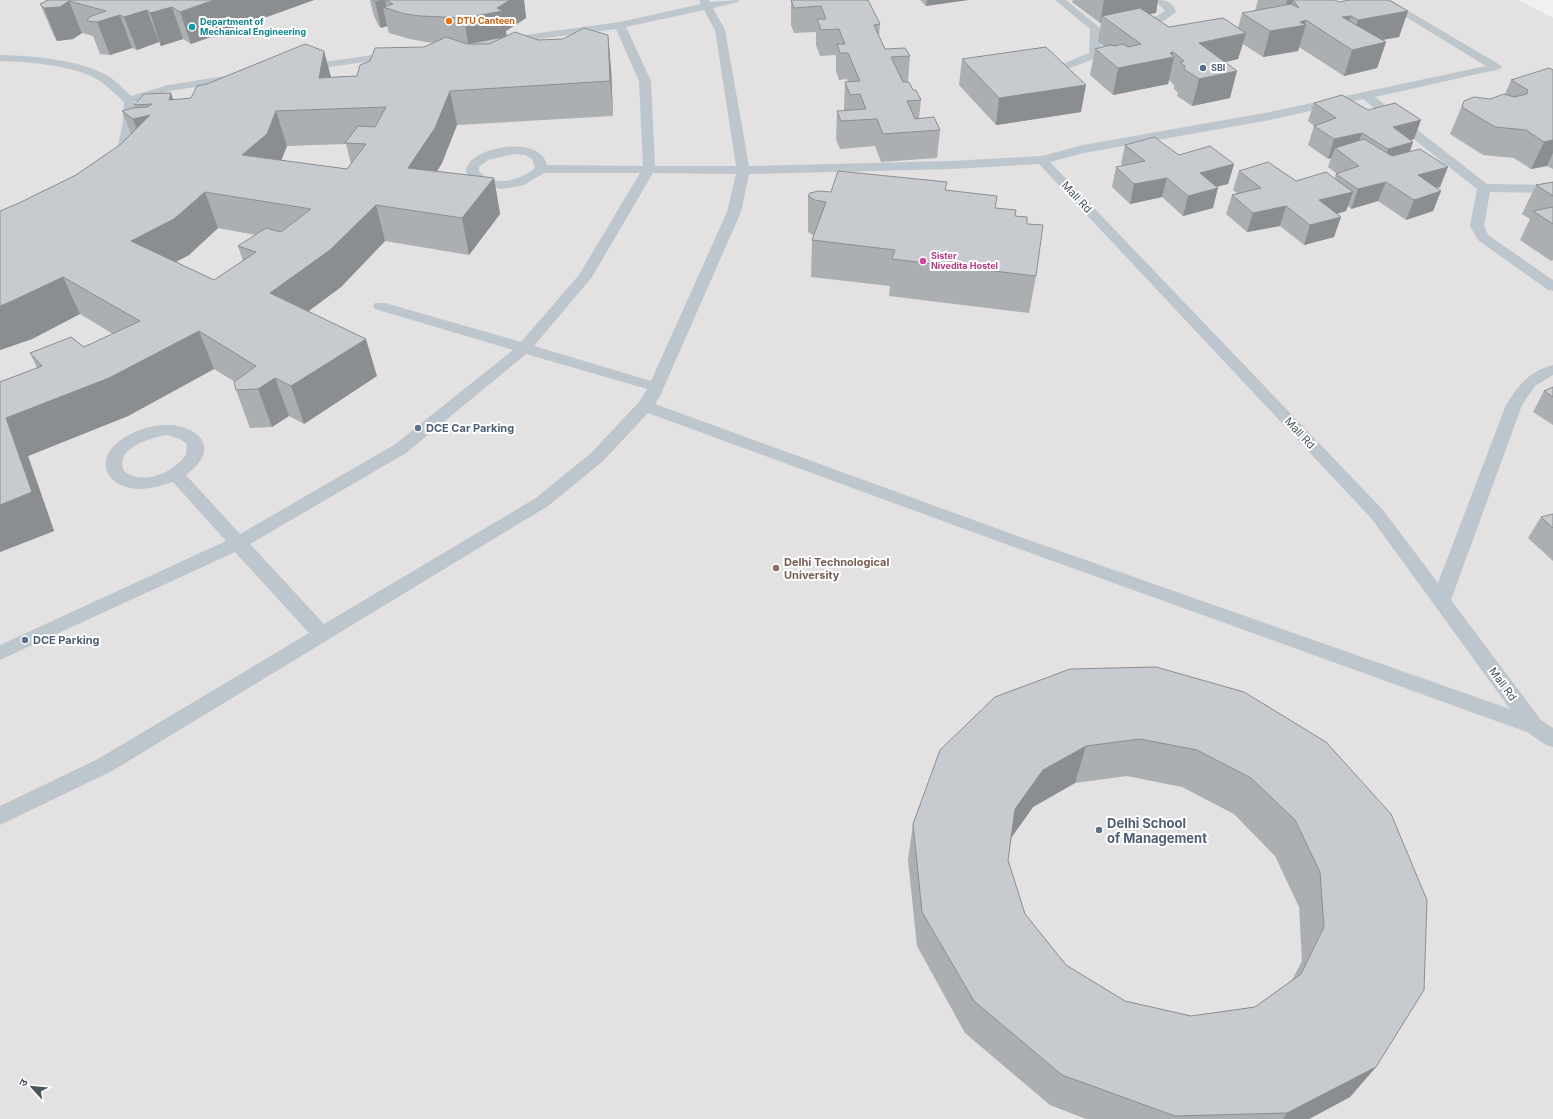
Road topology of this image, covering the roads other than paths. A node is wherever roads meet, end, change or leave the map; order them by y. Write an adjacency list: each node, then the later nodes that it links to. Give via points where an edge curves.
1 (734, 0): 5 (lane)
2 (1060, 0): 12 (lane, via 1099,27 1095,55)
3 (1160, 0): 6 (lane, via 1171,12 1166,16)
4 (1383, 0): 14 (lane, via 1496,67)
5 (706, 3): 7 (lane); 19 (lane, via 720,30)
6 (1124, 24)
7 (620, 25): 8 (lane); 18 (lane, via 646,80)
8 (446, 48)
9 (406, 54): 11 (lane)
10 (0, 58): 15 (lane, via 17,58 66,66 102,78)
11 (295, 69)
12 (1057, 70)
13 (256, 74): 15 (lane, via 168,88)
14 (1365, 95): 16 (lane, via 1263,117 1083,149); 21 (lane)
15 (129, 100): 20 (lane, via 129,121 124,147)
16 (1042, 160): 19 (lane); 31 (lane, Mall Rd, via 1377,514)
17 (541, 169): 17 (lane, via 542,163 533,154 503,151 477,161 474,172 485,182 506,184 528,179); 18 (lane)
18 (649, 169): 19 (lane); 25 (lane, via 585,277)
19 (744, 170): 27 (lane, via 734,212)
20 (103, 171)
21 (1484, 188): 22 (lane); 23 (lane, via 1477,226 1483,237)
22 (1553, 189)
23 (1553, 287)
24 (380, 306): 25 (lane)
25 (524, 348): 27 (lane); 30 (lane, via 400,449)
26 (1553, 370): 31 (lane, via 1526,385 1514,405)
27 (656, 387): 28 (lane)
28 (645, 406): 32 (lane, via 597,457 542,502); 34 (lane)
29 (175, 474): 29 (lane, via 189,464 195,456 197,447 194,440 178,431 167,430 140,436 120,450 112,468 125,481 137,483 152,482); 30 (lane)
30 (238, 543): 32 (lane); 33 (lane)
31 (1441, 601): 34 (lane, Mall Rd)
32 (322, 635): 36 (lane, via 105,765)
33 (0, 653)
34 (1534, 726): 35 (lane)
35 (1553, 739)
36 (0, 816)

